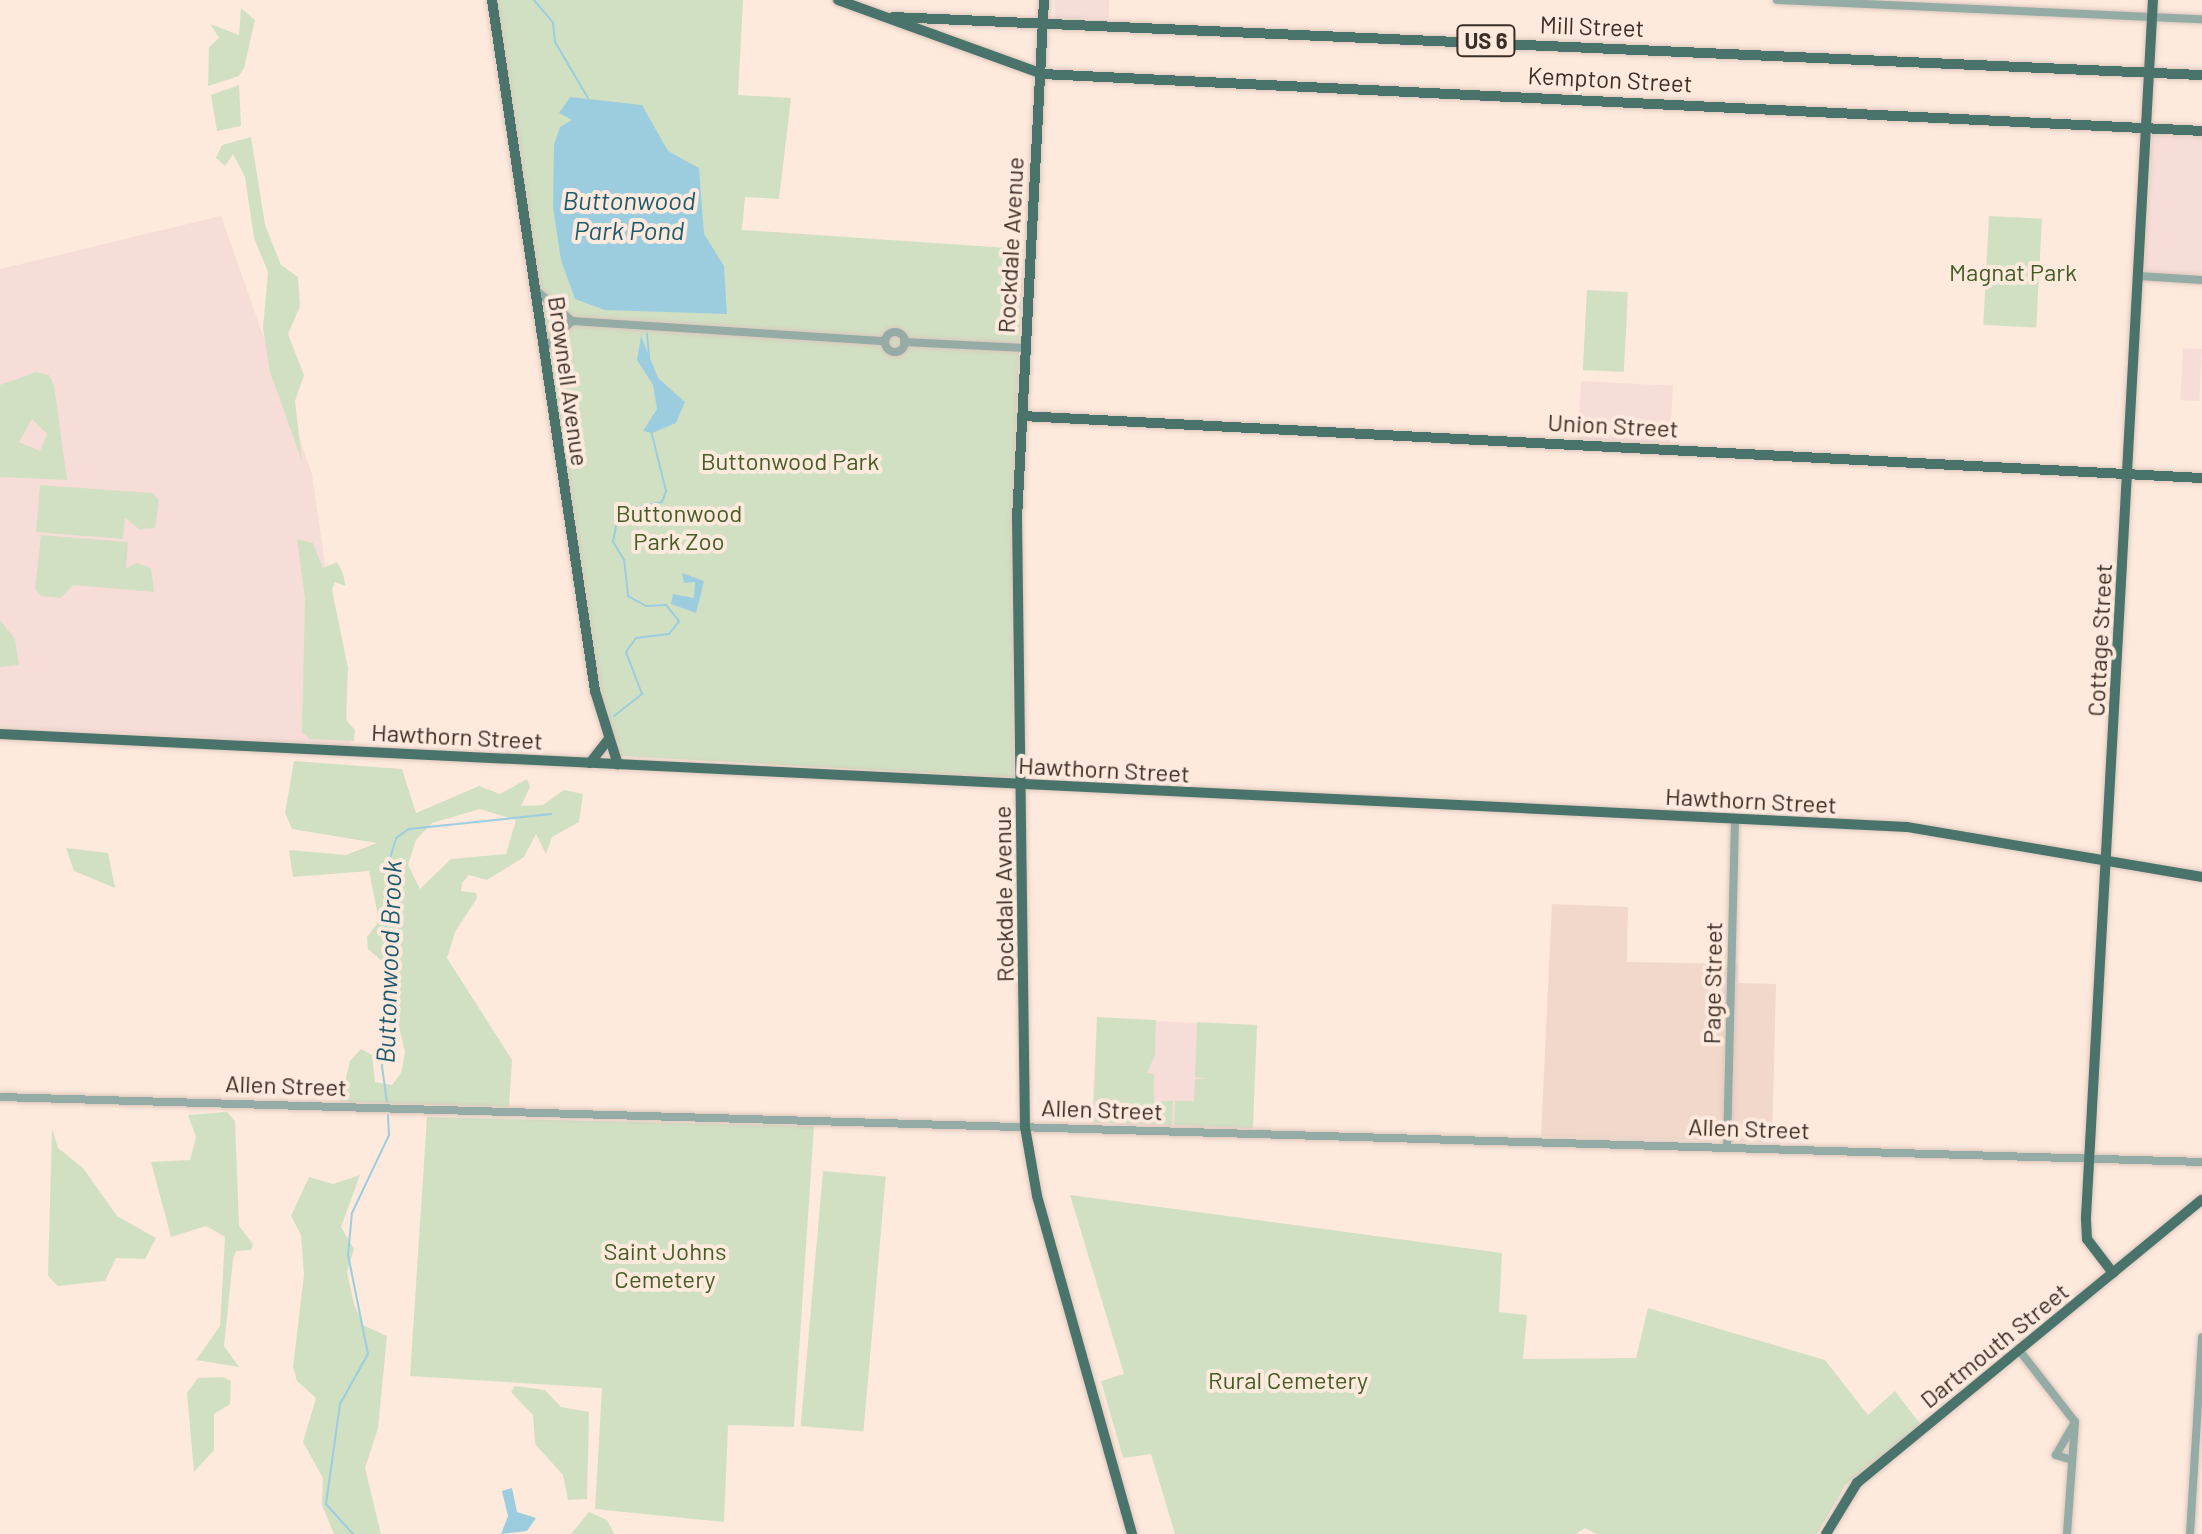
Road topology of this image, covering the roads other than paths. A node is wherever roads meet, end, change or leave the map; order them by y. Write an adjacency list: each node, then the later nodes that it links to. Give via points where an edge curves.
1 (492, 0): 17 (main road, Brownell Avenue)
2 (838, 0): 6 (main road, Kempton Street / US 6)
3 (1044, 0): 9 (main road, Rockdale Avenue)
4 (1777, 0): 7 (street)
5 (2153, 0): 7 (main road, Cottage Street)
6 (884, 17): 9 (main road, Mill Street / US 6); 11 (main road, Kempton Street / US 6)
7 (2151, 17): 8 (street); 10 (main road, Cottage Street)
8 (2202, 19)
9 (1043, 22): 10 (main road, Mill Street / US 6); 11 (main road, Rockdale Avenue)
10 (2149, 71): 12 (main road, Mill Street / US 6); 13 (main road, Cottage Street)
11 (1042, 74): 13 (main road, Kempton Street / US 6); 19 (main road, Rockdale Avenue)
12 (2202, 75)
13 (2146, 128): 14 (main road, Kempton Street / US 6); 15 (main road, Cottage Street)
14 (2202, 131)
15 (2139, 276): 16 (street); 22 (main road, Cottage Street)
16 (2202, 280)
17 (535, 289): 18 (street, via 553,311); 20 (main road, Brownell Avenue)
18 (572, 321): 19 (street, via 885,341 896,332 904,342); 20 (street)
19 (1025, 348): 21 (main road, Rockdale Avenue)
20 (544, 349): 25 (main road, Brownell Avenue, via 595,691)
21 (1022, 416): 22 (main road, Union Street); 28 (main road, Rockdale Avenue, via 1016,532)
22 (2128, 474): 23 (main road, Union Street); 30 (main road, Cottage Street)
23 (2202, 478)
24 (0, 734): 26 (main road, Hawthorn Street)
25 (608, 740): 26 (main road); 27 (main road, Brownell Avenue)
26 (590, 763): 27 (main road, Hawthorn Street)
27 (618, 765): 28 (main road, Hawthorn Street)
28 (1021, 784): 29 (main road, Hawthorn Street); 33 (main road, Rockdale Avenue)
29 (1735, 819): 30 (main road, Hawthorn Street, via 1907,827); 34 (street, Page Street)
30 (2105, 862): 31 (main road, Hawthorn Street); 35 (main road, Cottage Street)
31 (2202, 877)
32 (0, 1097): 33 (street, Allen Street)
33 (1025, 1127): 34 (street, Allen Street); 43 (main road, Rockdale Avenue, via 1037,1196)
34 (1727, 1147): 35 (street, Allen Street)
35 (2088, 1158): 36 (street, Allen Street); 38 (main road, Cottage Street, via 2087,1239)
36 (2202, 1162)
37 (2202, 1200): 38 (main road, Dartmouth Street)
38 (2113, 1273): 40 (main road, Dartmouth Street)
39 (2202, 1337): 46 (street)
40 (2019, 1350): 41 (street); 44 (main road, Dartmouth Street, via 1857,1483)
41 (2075, 1422): 42 (street); 42 (street, via 2056,1455)
42 (2072, 1460): 45 (street)
43 (1132, 1534)
44 (1826, 1534)
45 (2067, 1534)
46 (2190, 1534)

